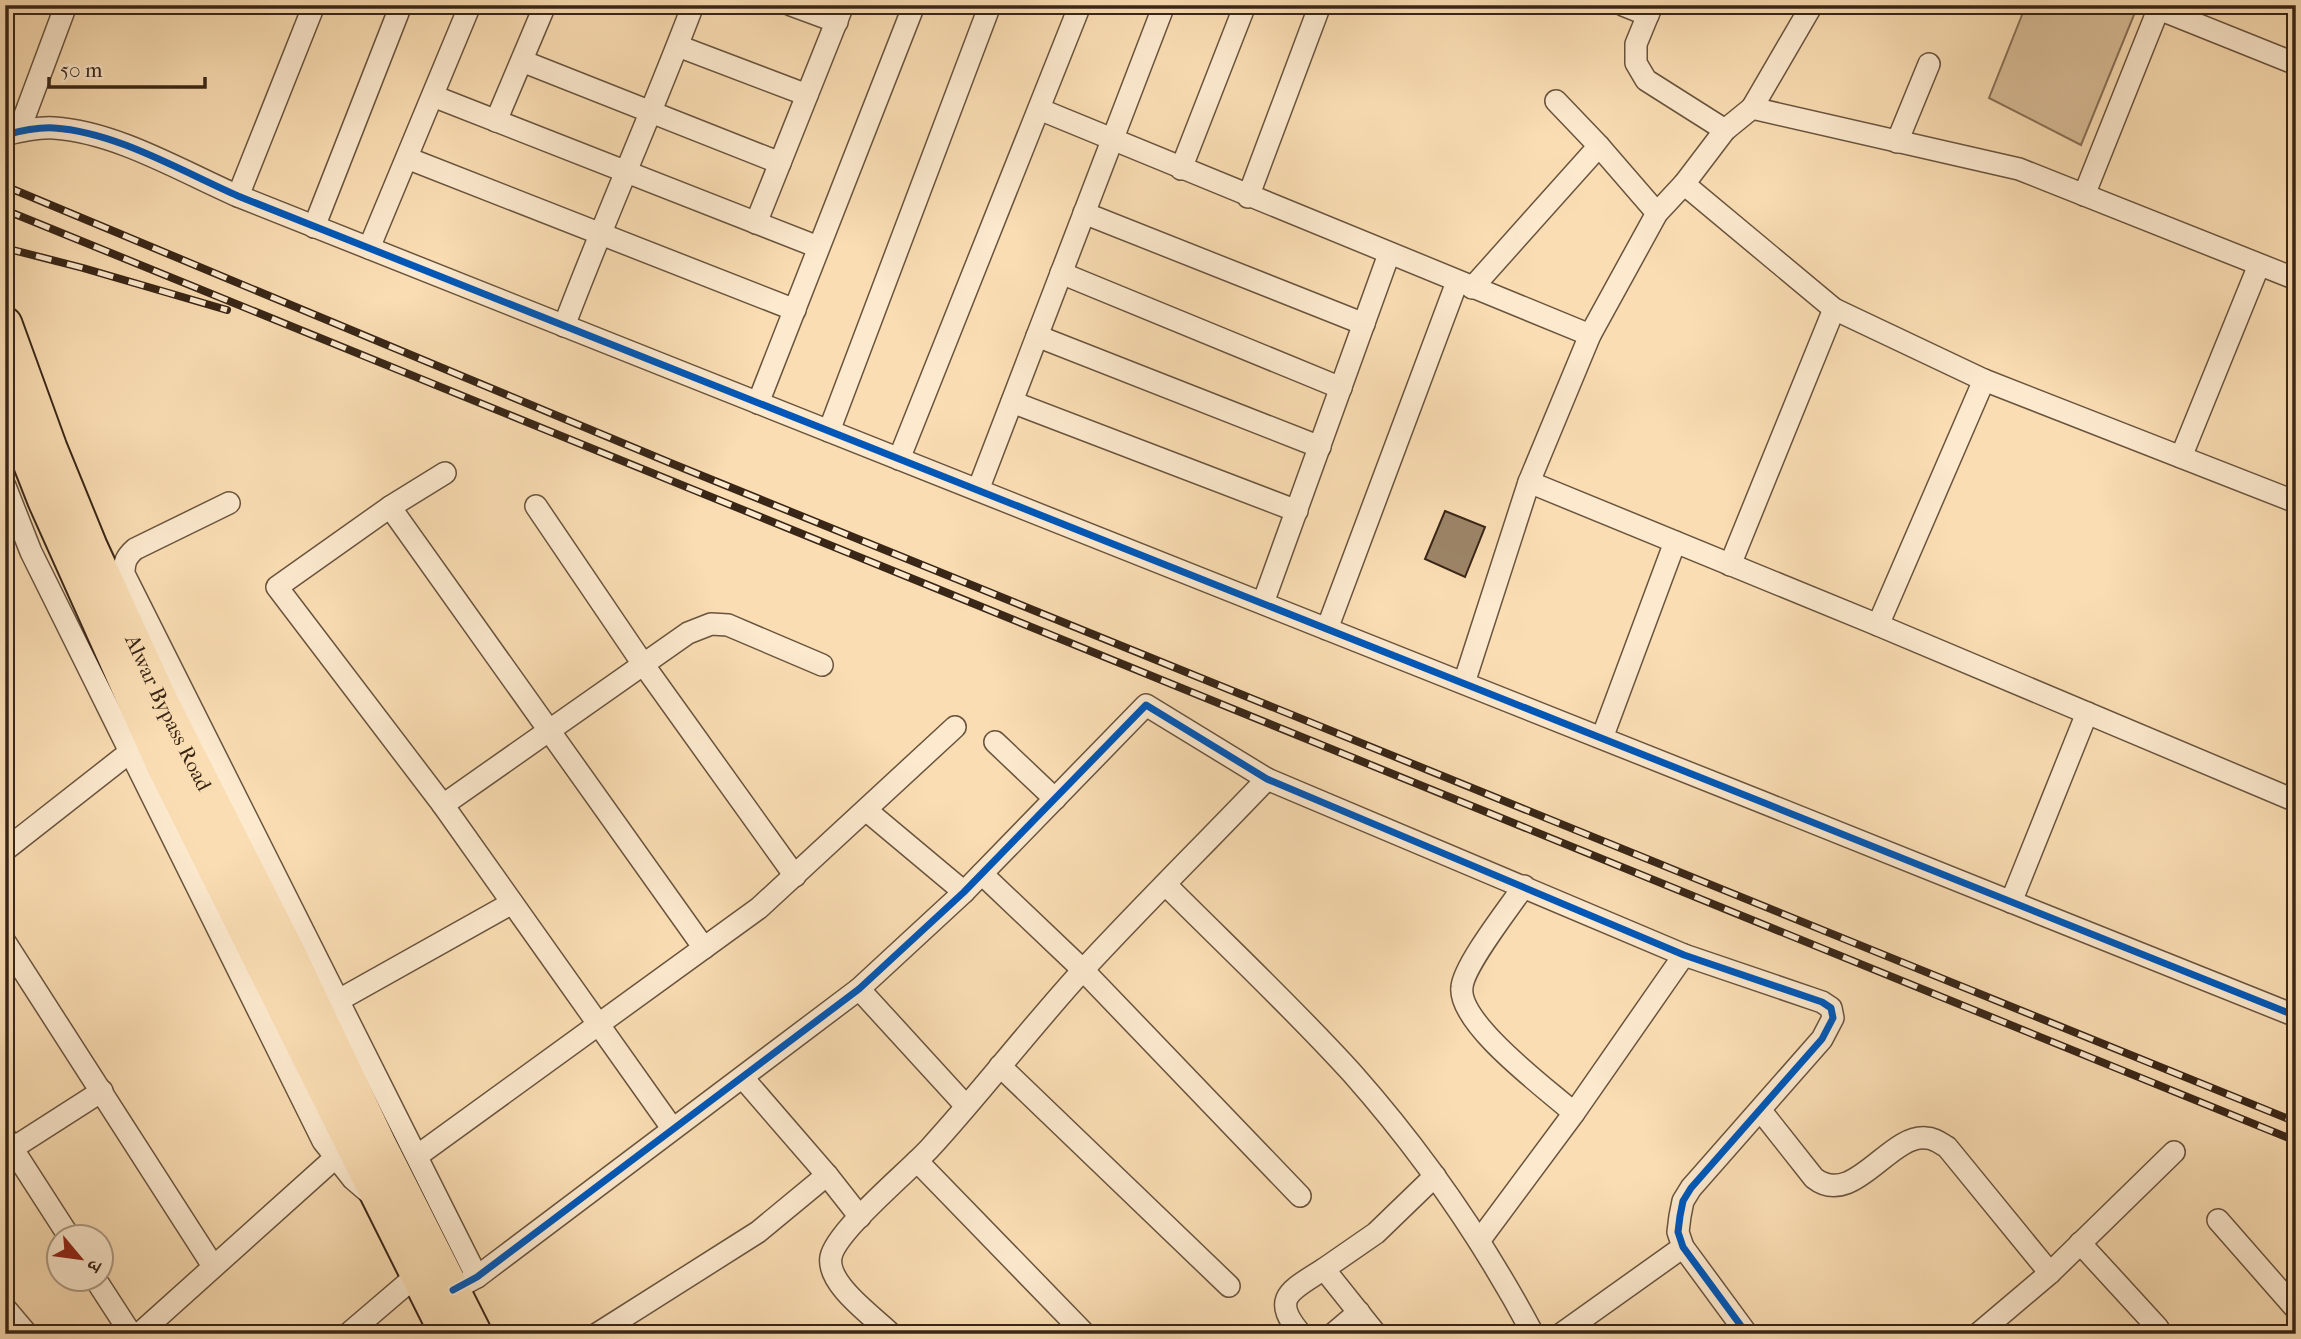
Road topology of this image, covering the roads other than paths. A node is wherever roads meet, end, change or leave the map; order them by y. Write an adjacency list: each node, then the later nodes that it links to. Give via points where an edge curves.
1 (66, 5): 31 (street)
2 (314, 5): 41 (street)
3 (401, 5): 46 (street)
4 (470, 5): 24 (street)
5 (545, 5): 20 (street)
6 (693, 5): 19 (street)
7 (791, 5): 18 (street)
8 (914, 5): 48 (street)
9 (990, 5): 67 (street)
10 (1080, 5): 27 (street)
11 (1164, 5): 32 (street)
12 (1245, 5): 37 (street)
13 (1320, 5): 42 (street)
14 (1623, 5): 17 (street)
15 (1812, 5): 26 (street)
16 (2160, 7): 22 (street); 40 (street)
17 (1650, 10): 30 (street, via 1636,44 1636,63 1646,80)
18 (840, 13): 23 (street)
19 (678, 46): 23 (street); 28 (street)
20 (522, 61): 28 (street); 29 (street)
21 (1929, 64): 33 (street)
22 (2296, 64)
23 (807, 95): 36 (street)
24 (433, 96): 29 (street); 35 (street)
25 (1556, 101): 34 (street)
26 (1752, 108): 30 (street); 33 (street)
27 (1039, 109): 32 (street); 70 (street)
28 (652, 113): 36 (street); 38 (street)
29 (496, 121): 38 (street)
30 (1725, 130): 39 (street)
31 (12, 133): 41 (street, via 51,128 115,141)
32 (1112, 140): 37 (street); 43 (street)
33 (1897, 142): 40 (street, via 2019,169)
34 (1599, 146): 44 (street); 54 (street)
35 (407, 158): 47 (street); 49 (street)
36 (780, 163): 45 (street)
37 (1181, 169): 42 (street)
38 (625, 172): 45 (street); 47 (street)
39 (1684, 184): 44 (street); 55 (street)
40 (2084, 195): 51 (street)
41 (237, 196): 46 (street)
42 (1248, 197): 50 (street)
43 (1084, 213): 52 (street); 58 (street)
44 (1657, 213): 60 (street)
45 (756, 223): 48 (street)
46 (314, 227): 49 (street)
47 (600, 233): 56 (street); 59 (street)
48 (818, 247): 56 (street)
49 (369, 248): 59 (street)
50 (1390, 254): 54 (street); 58 (street)
51 (2259, 265): 53 (street); 69 (street)
52 (1061, 273): 61 (street); 63 (street)
53 (2296, 279)
54 (1465, 285): 60 (street); 84 (street)
55 (1834, 309): 62 (street); 81 (street)
56 (795, 310): 66 (street)
57 (5, 324): 118 (main road, Alwar Bypass Road, via 96,558 161,701 291,958)
58 (1364, 324): 63 (street)
59 (565, 326): 66 (street)
60 (1590, 335): 72 (street)
61 (1037, 337): 65 (street); 68 (street)
62 (1984, 380): 69 (street); 83 (street)
63 (1341, 388): 68 (street)
64 (5, 399): 118 (main road, via 45,502 164,767)
65 (1012, 402): 74 (street); 79 (street)
66 (758, 403): 67 (street)
67 (829, 431): 70 (street)
68 (1320, 447): 79 (street)
69 (2181, 457): 75 (street)
70 (900, 459): 74 (street)
71 (445, 473): 78 (street)
72 (1529, 482): 80 (street); 87 (street)
73 (5, 486): 93 (street, via 31,552)
74 (978, 490): 82 (street)
75 (2296, 502)
76 (229, 503): 112 (street, via 135,549 124,564 124,574)
77 (537, 506): 85 (street)
78 (390, 507): 90 (street); 97 (street, via 276,587)
79 (1297, 511): 82 (street)
80 (1675, 542): 81 (street); 91 (street)
81 (1730, 565): 83 (street)
82 (1263, 603): 84 (street)
83 (1878, 625): 88 (street)
84 (1327, 629): 87 (street)
85 (643, 664): 86 (street, via 688,633 711,624 728,625); 90 (street); 101 (street)
86 (821, 665)
87 (1464, 683): 91 (street)
88 (2087, 713): 96 (street); 105 (street)
89 (955, 727): 98 (street)
90 (548, 729): 97 (street); 108 (street)
91 (1602, 738): 105 (street)
92 (995, 743): 95 (street)
93 (130, 752): 99 (street); 126 (street, via 323,1141)
94 (1267, 779): 95 (street, via 1146,705); 102 (street); 103 (street)
95 (1055, 799): 100 (street)
96 (2296, 801)
97 (443, 805): 106 (street)
98 (866, 810): 101 (street); 104 (street)
99 (5, 850)
100 (982, 874): 104 (street); 110 (street)
101 (794, 876): 108 (street, via 760,908)
102 (1166, 885): 110 (street); 129 (street, via 1344,1065)
103 (1524, 887): 109 (street); 121 (street, via 1466,972 1461,989 1483,1032)
104 (964, 892): 111 (street)
105 (2011, 902): 113 (street)
106 (512, 903): 112 (street); 114 (street)
107 (7, 948): 117 (street)
108 (704, 948): 114 (street)
109 (1684, 955): 120 (street, via 1831,1008 1833,1018 1822,1039); 121 (street)
110 (1083, 971): 115 (street); 130 (street)
111 (859, 989): 116 (street); 119 (street)
112 (339, 1000): 125 (street)
113 (2296, 1017)
114 (597, 1024): 122 (street); 125 (street)
115 (1000, 1066): 119 (street); 143 (street)
116 (743, 1078): 122 (street); 128 (street)
117 (102, 1091): 123 (street); 138 (street)
118 (341, 1094): 131 (main road); 142 (main road)
119 (966, 1106): 127 (street)
120 (1761, 1111): 137 (street, via 1683,1201 1678,1232); 140 (street, via 1814,1178 1835,1187 1907,1143 1924,1137 1936,1140 1947,1147)
121 (1574, 1113): 135 (street)
122 (672, 1128): 142 (street)
123 (9, 1142): 134 (street)
124 (2174, 1152): 136 (street)
125 (417, 1156): 142 (street)
126 (336, 1157): 131 (street, via 353,1179); 138 (street)
127 (917, 1161): 132 (street); 158 (street)
128 (827, 1175): 132 (street); 148 (street, via 758,1232)
129 (1434, 1176): 135 (street); 139 (street, via 1376,1233)
130 (1300, 1195)
131 (380, 1201): 141 (main road)
132 (860, 1217): 157 (street, via 835,1246 831,1268 844,1290)
133 (2218, 1220): 146 (street)
134 (62, 1224)
135 (1479, 1241): 162 (street)
136 (2080, 1243): 140 (street); 149 (street)
137 (1683, 1247): 163 (street); 164 (street)
138 (214, 1266): 152 (street)
139 (1324, 1269): 147 (street); 159 (street, via 1286,1298 1288,1319)
140 (2050, 1273): 165 (street)
141 (417, 1275): 153 (street); 154 (main road)
142 (465, 1283): 155 (main road)
143 (1229, 1286)
144 (106, 1294): 151 (street)
145 (5, 1308): 150 (street)
146 (2296, 1309)
147 (1359, 1312): 160 (street); 161 (street)
148 (621, 1327): 156 (street)
149 (2157, 1332)
150 (27, 1334)
151 (131, 1334)
152 (139, 1334)
153 (348, 1334)
154 (447, 1334)
155 (475, 1334)
156 (597, 1334)
157 (891, 1334)
158 (1085, 1334)
159 (1301, 1334)
160 (1333, 1334)
161 (1376, 1334)
162 (1533, 1334)
163 (1561, 1334)
164 (1747, 1334)
165 (1978, 1334)

